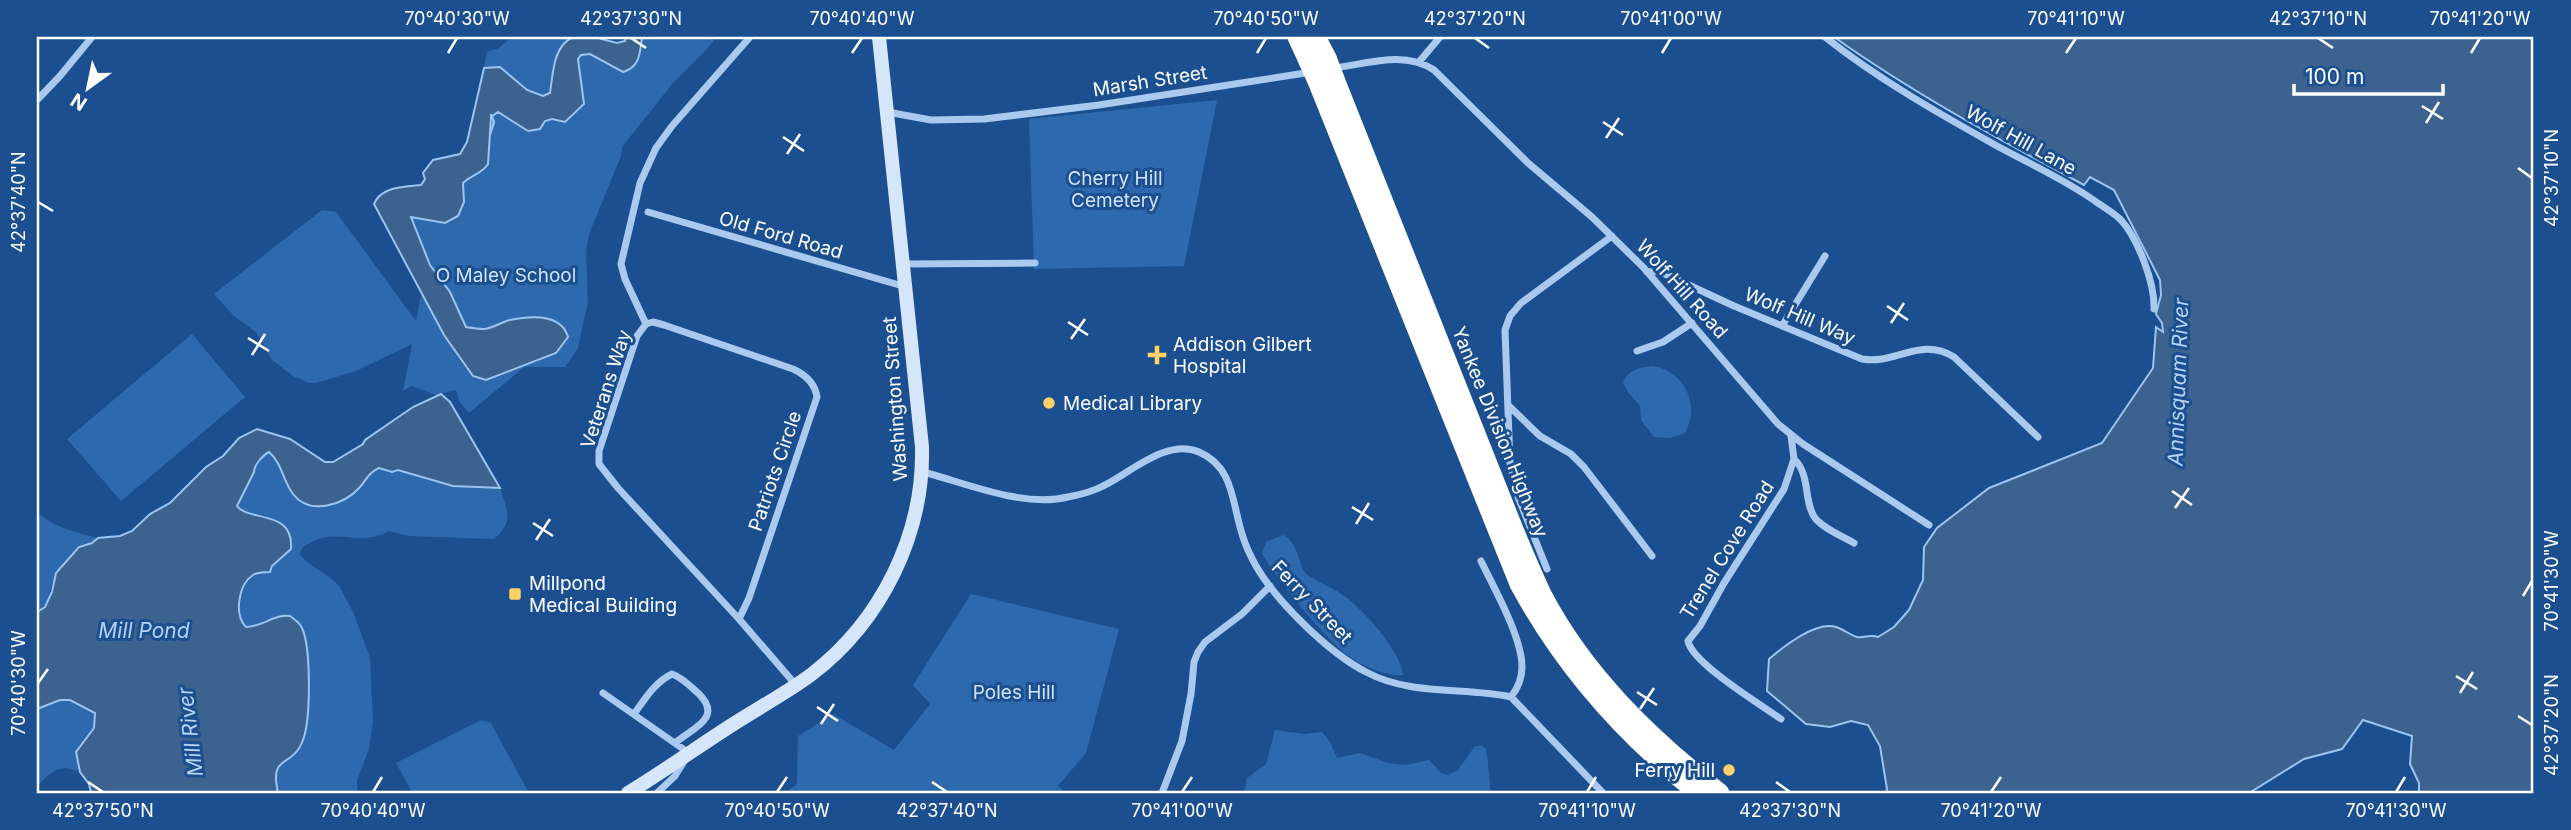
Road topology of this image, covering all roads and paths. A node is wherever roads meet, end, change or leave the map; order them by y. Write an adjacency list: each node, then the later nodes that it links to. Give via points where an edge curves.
1 (92, 37): 11 (street)
2 (750, 37): 22 (street, Veterans Way, via 672,126 640,183 621,264)
3 (878, 37): 12 (main road, Washington Street)
4 (1297, 37): 8 (highway, Yankee Division Highway)
5 (1316, 37): 8 (highway, Yankee Division Highway)
6 (1440, 37): 9 (street)
7 (1825, 37): 20 (street, Wolf Hill Lane, via 1907,94 2067,183 2115,215 2147,271)
8 (1317, 60): 10 (highway, Yankee Division Highway, bridge)
9 (1419, 62): 12 (street, Marsh Street, via 1399,59 984,119 932,120); 14 (street, Wolf Hill Road, via 1439,74 1528,163)
10 (1326, 80): 48 (highway, Yankee Division Highway, via 1504,552 1528,600 1567,661 1613,717); 49 (highway, Yankee Division Highway, via 1543,595 1611,694)
11 (37, 100)
12 (885, 111): 17 (main road, Washington Street)
13 (648, 212): 19 (street, Old Ford Road)
14 (1612, 236): 18 (street, Wolf Hill Road); 25 (street, via 1538,288 1510,316 1504,344)
15 (1825, 256): 23 (street)
16 (1035, 263): 17 (street)
17 (903, 264): 19 (main road, Washington Street)
18 (1647, 272): 21 (street, Wolf Hill Road); 23 (street, Wolf Hill Way, via 1663,273)
19 (906, 287): 29 (main road, Washington Street)
20 (2154, 309)
21 (1692, 323): 24 (street, via 1663,342); 26 (street, Wolf Hill Road)
22 (646, 324): 36 (street, Veterans Way, via 624,374 599,464); 36 (street, Patriots Circle, via 664,325 793,369 806,376 816,390 809,422)
23 (1782, 326): 27 (street, Wolf Hill Way, via 1867,360 1928,348 1944,352)
24 (1637, 351)
25 (1509, 406): 32 (street, via 1540,436 1584,467); 34 (street, via 1512,475)
26 (1791, 435): 28 (street, Trenel Cove Road); 30 (street, Wolf Hill Road)
27 (2038, 437)
28 (1794, 459): 31 (street, via 1801,467 1813,515); 41 (street, Trenel Cove Road, via 1779,499 1688,640 1689,649 1702,662)
29 (923, 472): 35 (street, Ferry Street, via 1018,497 1054,500 1096,490 1164,452 1198,451 1222,468 1243,539); 37 (main road, Washington Street, via 908,541 881,599 855,636)
30 (1929, 525)
31 (1854, 543)
32 (1653, 556)
33 (1481, 561): 39 (street, via 1519,647 1522,668)
34 (1547, 569)
35 (1270, 586): 39 (street, Ferry Street, via 1329,647 1366,672 1426,689); 46 (street, via 1198,652 1182,741)
36 (739, 619): 37 (street)
37 (795, 684): 43 (main road, Washington Street)
38 (603, 693): 40 (street)
39 (1511, 697): 47 (street)
40 (634, 714): 42 (street); 42 (street, via 665,677 672,674 685,681 710,709 708,716)
41 (1781, 719)
42 (676, 743): 43 (street)
43 (689, 753): 44 (main road, Washington Street); 45 (street)
44 (628, 793)
45 (657, 793)
46 (1162, 793)
47 (1603, 793)
48 (1698, 793)
49 (1720, 793)

